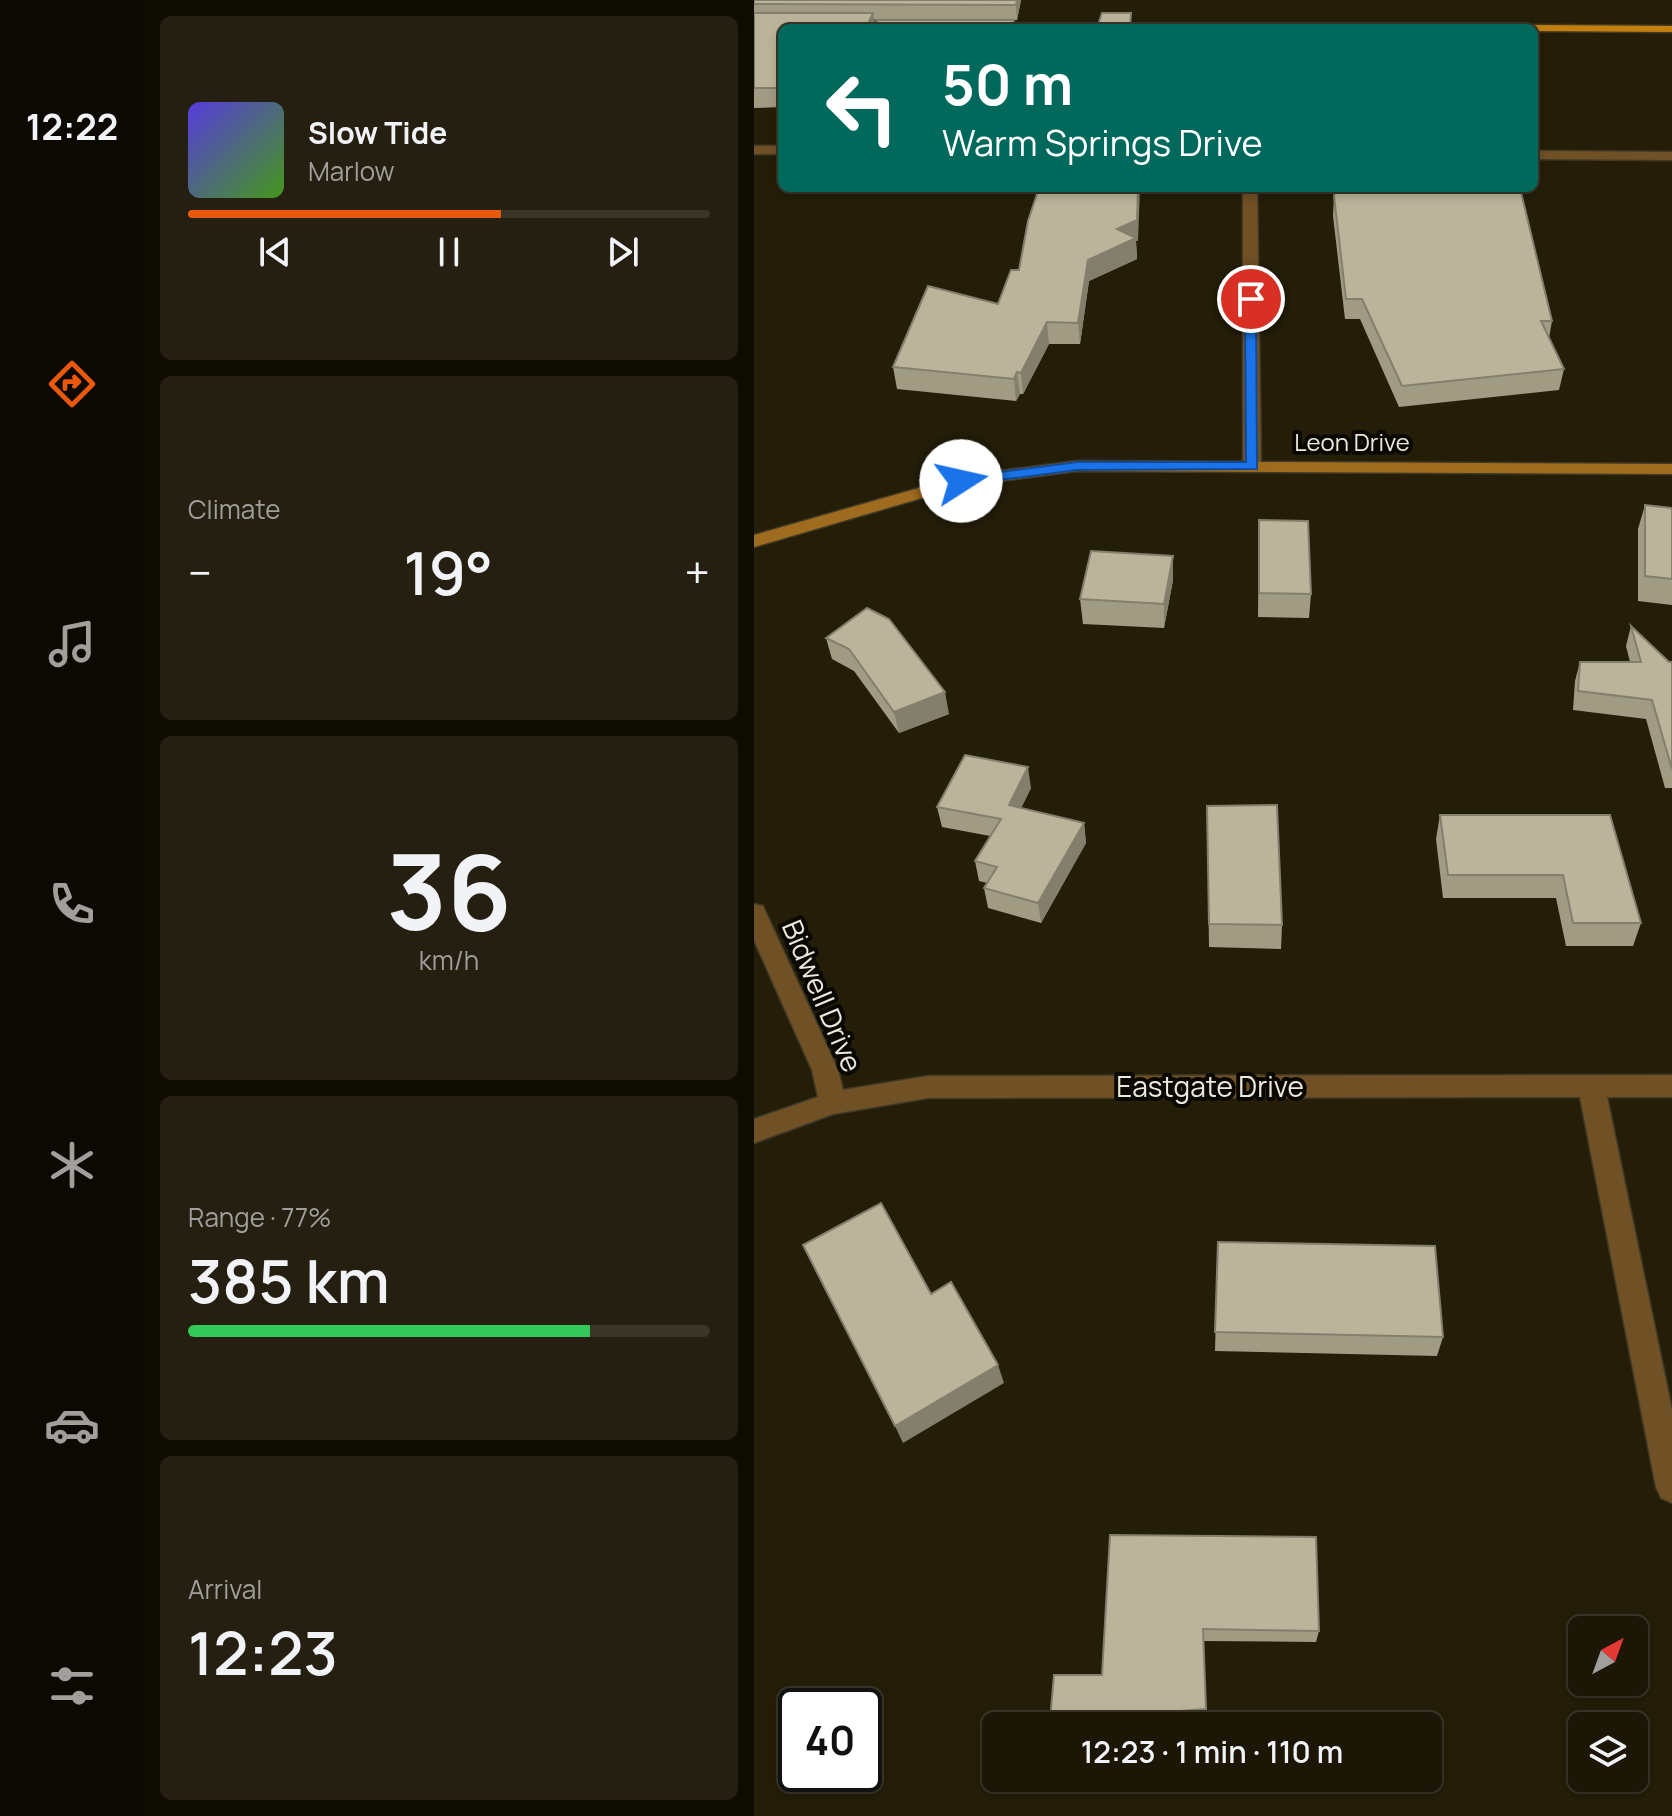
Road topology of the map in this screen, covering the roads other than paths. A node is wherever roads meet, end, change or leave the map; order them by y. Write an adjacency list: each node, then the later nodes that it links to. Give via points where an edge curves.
1 (1538, 28): 2 (main road)
2 (1672, 29)
3 (754, 150): 4 (street)
4 (778, 150)
5 (1538, 155): 6 (street)
6 (1672, 156)
7 (1250, 192): 8 (street)
8 (1252, 466): 9 (street, Leon Drive); 10 (street, Leon Drive, via 1018,471 916,493)
9 (1672, 469)
10 (754, 541)
11 (754, 913): 14 (street, Bidwell Drive, via 825,1070)
12 (1591, 1086): 13 (street, Eastgate Drive); 14 (street, Eastgate Drive, via 928,1087); 16 (street)
13 (1672, 1086)
14 (833, 1103): 15 (street, Eastgate Drive)
15 (754, 1131)
16 (1672, 1487)

